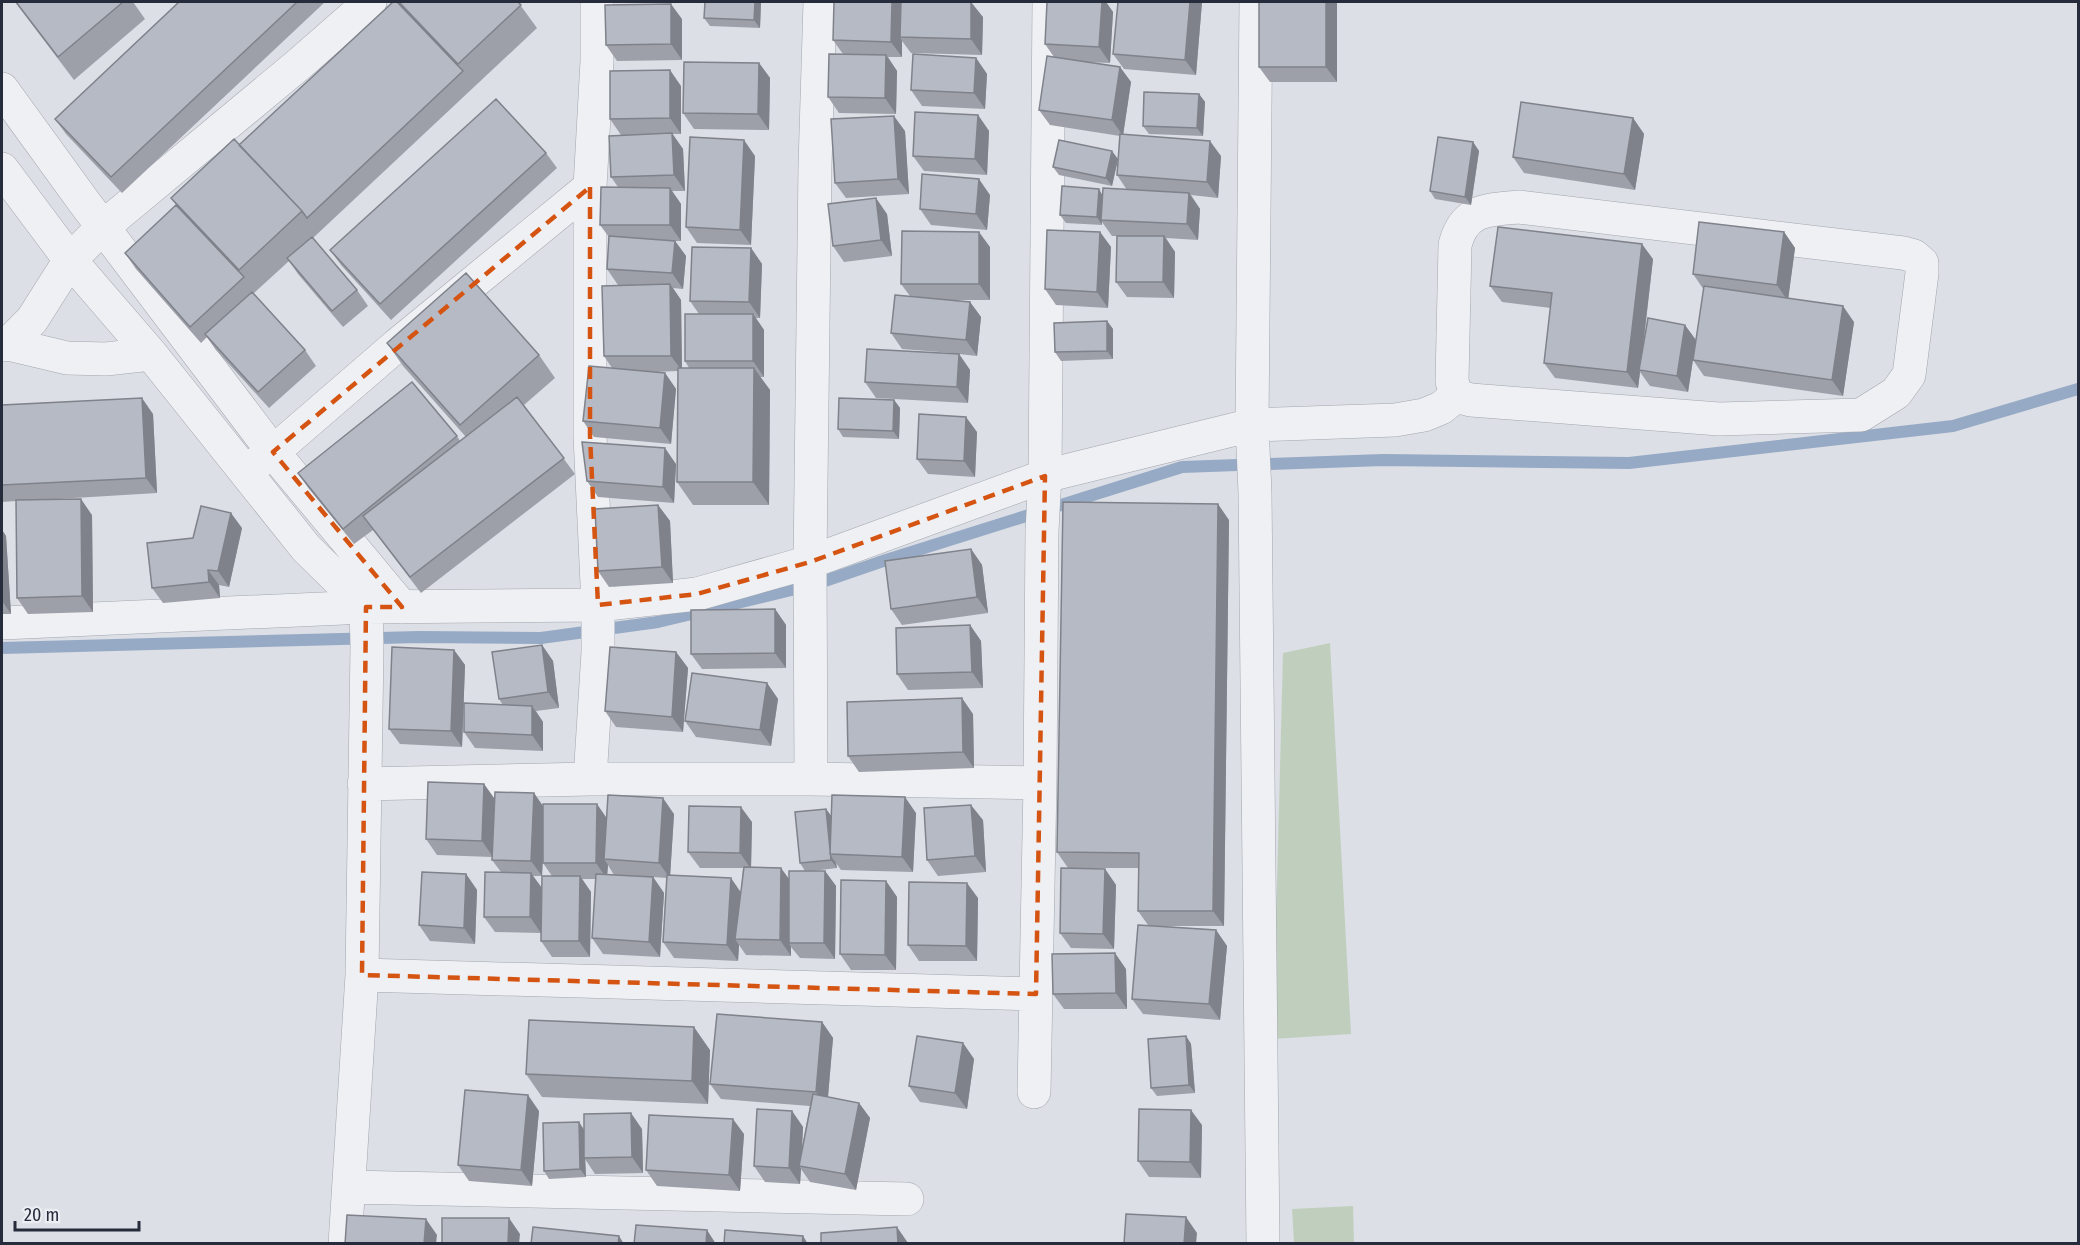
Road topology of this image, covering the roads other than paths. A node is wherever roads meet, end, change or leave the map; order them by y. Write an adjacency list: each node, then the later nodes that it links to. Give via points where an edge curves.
1 (370, 2): 9 (street)
2 (597, 2): 8 (street)
3 (820, 2): 18 (street)
4 (1049, 2): 17 (street)
5 (1256, 2): 14 (street)
6 (2, 89): 9 (street)
7 (2, 169): 10 (street)
8 (590, 187): 15 (street); 20 (street, via 590,436)
9 (103, 227): 10 (street); 15 (street)
10 (70, 260): 11 (street, via 32,320); 12 (street)
11 (5, 345): 12 (street, via 67,358)
12 (151, 354): 16 (street)
13 (1456, 396): 13 (street, via 1719,419 1861,415 1896,393 1909,375 1922,263 1903,253 1519,207 1478,213 1459,231 1455,245 1452,381); 14 (street, via 1424,415)
14 (1253, 436): 17 (street); 33 (street)
15 (273, 452): 16 (street); 19 (street)
16 (244, 472): 21 (street, via 306,548)
17 (1044, 486): 18 (street); 25 (street)
18 (810, 567): 20 (street, via 698,594); 24 (street)
19 (402, 607): 20 (street); 21 (street)
20 (598, 607): 23 (street)
21 (366, 609): 22 (street); 26 (street)
22 (2, 623)
23 (590, 779): 24 (street); 26 (street)
24 (811, 779): 25 (street)
25 (1040, 783): 28 (street)
26 (364, 784): 27 (street)
27 (362, 975): 28 (street); 30 (street)
28 (1036, 994): 29 (street)
29 (1034, 1092)
30 (349, 1187): 31 (street); 32 (street)
31 (907, 1200)
32 (345, 1244)
33 (1263, 1244)

